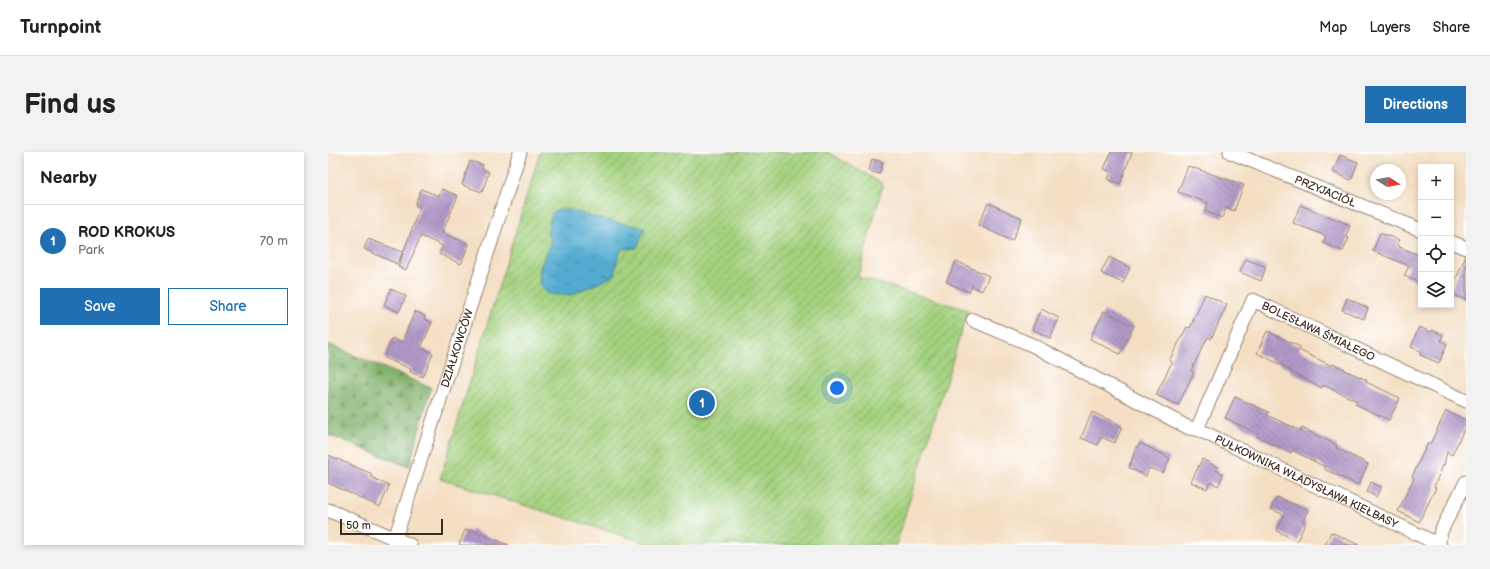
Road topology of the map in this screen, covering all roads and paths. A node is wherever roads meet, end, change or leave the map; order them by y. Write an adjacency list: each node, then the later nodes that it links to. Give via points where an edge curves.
1 (520, 152): 11 (street, DZIAŁKOWCÓW)
2 (1230, 152): 3 (street, PRZYJACIÓŁ)
3 (1418, 229)
4 (1454, 243): 5 (street)
5 (1466, 248)
6 (973, 320): 8 (street, PUŁKOWNIKA WŁADYSŁAWA KIEŁBASY, via 1032,345 1189,428)
7 (1466, 401): 8 (street, BOLESŁAWA ŚMIAŁEGO, via 1254,300)
8 (1198, 429): 13 (street, PUŁKOWNIKA WŁADYSŁAWA KIEŁBASY)
9 (1466, 482): 13 (street, PUŁKOWNIKA WŁADYSŁAWA KIEŁBASY, via 1442,531)
10 (328, 510): 11 (street)
11 (394, 542): 12 (street)
12 (410, 545)
13 (1439, 545)

